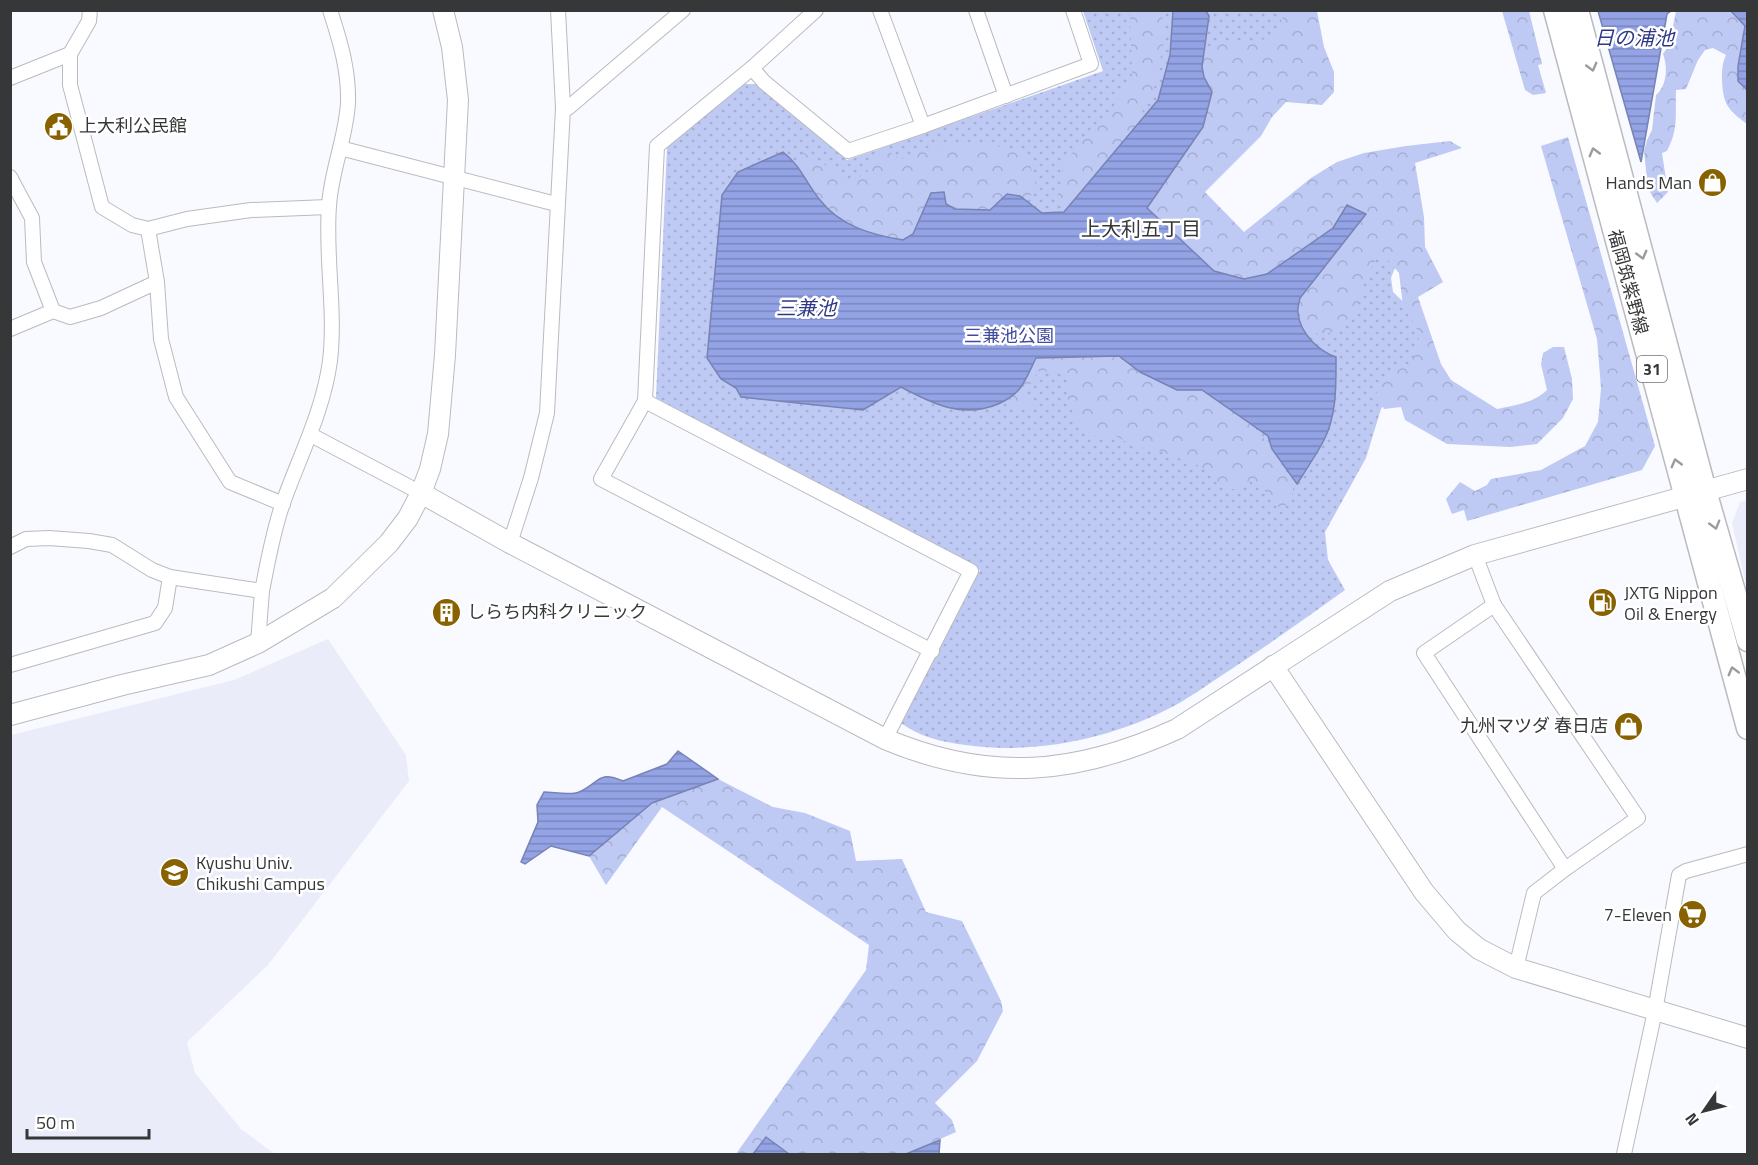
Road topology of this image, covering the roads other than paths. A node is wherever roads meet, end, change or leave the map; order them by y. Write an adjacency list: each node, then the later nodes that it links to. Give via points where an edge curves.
1 (90, 10): 12 (street, via 89,21)
2 (330, 10): 18 (street, via 347,69 348,104)
3 (443, 10): 20 (street, via 458,100)
4 (558, 10): 16 (street)
5 (683, 10): 16 (street, via 568,108)
6 (816, 10): 13 (street)
7 (880, 10): 17 (street)
8 (976, 10): 15 (street)
9 (1073, 10): 15 (street, via 1091,64)
10 (1555, 10): 30 (main road, 福岡筑紫野線 / 31, one-way to 10)
11 (1577, 10): 30 (main road, 福岡筑紫野線 / 31, one-way to 30)
12 (70, 54): 14 (street); 23 (street, via 70,86 102,207 132,225)
13 (752, 68): 17 (street, via 848,151); 27 (street, via 657,146)
14 (10, 78)
15 (1006, 96): 17 (street)
16 (563, 108): 21 (street)
17 (923, 126)
18 (340, 148): 20 (street); 22 (street)
19 (10, 177): 25 (street, via 32,218 34,262)
20 (455, 178): 21 (street); 31 (street, via 438,434)
21 (556, 204): 33 (street, via 547,413)
22 (328, 207): 23 (street, via 251,210); 28 (street, via 330,360)
23 (148, 229): 24 (street)
24 (157, 282): 25 (street, via 101,308 70,316); 32 (street, via 161,339 176,397 230,482)
25 (53, 311): 26 (street)
26 (10, 329)
27 (645, 402): 42 (street, via 971,571); 42 (street, via 601,478)
28 (311, 435): 31 (street); 32 (street)
29 (1748, 479): 30 (street)
30 (1695, 493): 35 (street); 38 (main road, 福岡筑紫野線 / 31, one-way to 38); 46 (main road, 福岡筑紫野線 / 31, one-way to 30)
31 (421, 494): 33 (street); 41 (street, via 389,543 333,598)
32 (283, 504): 37 (street)
33 (510, 543): 47 (street)
34 (10, 547): 36 (street, via 26,539 49,538 112,545)
35 (1474, 555): 39 (street); 44 (street, via 1390,591)
36 (170, 578): 37 (street); 43 (street, via 165,608 156,623)
37 (262, 591): 41 (street)
38 (1742, 598): 40 (main road, 福岡筑紫野線 / 31)
39 (1494, 605): 49 (street, via 1424,653); 49 (street, via 1638,818)
40 (1748, 640)
41 (258, 643): 45 (street, via 209,665)
42 (932, 651): 47 (street)
43 (10, 665)
44 (1273, 666): 47 (street, via 1177,729 1139,747 1069,765 1014,768 960,763); 50 (street, via 1438,911 1479,949)
45 (10, 716)
46 (1748, 728)
47 (885, 739)
48 (1748, 854): 51 (street, via 1679,876)
49 (1565, 869): 50 (street, via 1534,893)
50 (1516, 968): 51 (street)
51 (1655, 1011): 52 (street); 53 (street)
52 (1748, 1038)
53 (1624, 1155)

